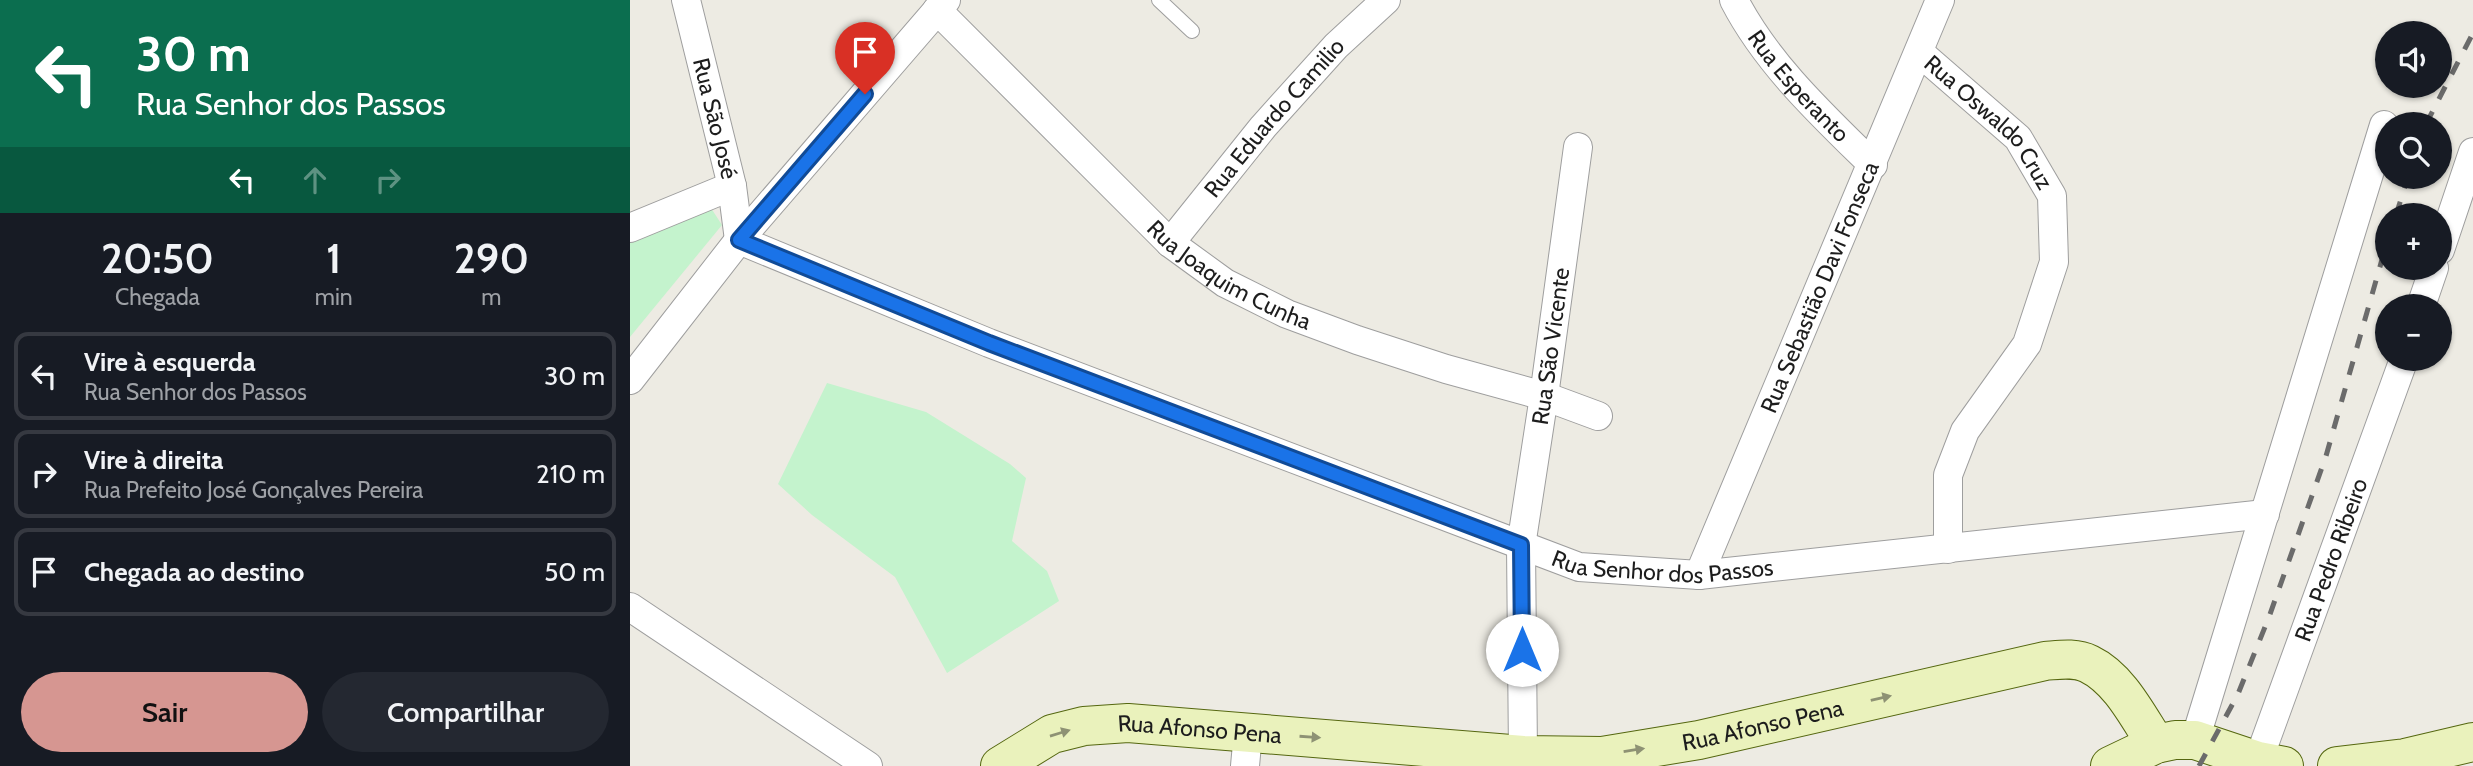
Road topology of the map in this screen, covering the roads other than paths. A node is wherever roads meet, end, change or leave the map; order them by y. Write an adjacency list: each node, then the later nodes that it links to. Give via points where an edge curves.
1 (686, 0): 13 (street, Rua São José)
2 (1159, 0): 7 (lane)
3 (1386, 0): 17 (street, Rua Eduardo Camilio, via 1336,46 1263,127)
4 (1734, 0): 12 (street, Rua Esperanto, via 1747,25 1813,107)
5 (1941, 0): 8 (street, Rua Sebastião Davi Fonseca)
6 (942, 5): 16 (street); 17 (street, Rua Joaquim Cunha)
7 (1192, 31)
8 (1919, 52): 12 (street, Rua Sebastião Davi Fonseca); 24 (street, Rua Oswaldo Cruz, via 2018,138 2052,195 2054,262 2027,344 1965,431 1948,475)
9 (1578, 147): 20 (street, Rua São Vicente)
10 (2473, 152): 14 (street)
11 (2375, 154): 22 (street)
12 (1873, 164): 25 (street, Rua Sebastião Davi Fonseca)
13 (732, 186): 15 (street); 16 (street, Rua São José)
14 (2452, 214)
15 (630, 228)
16 (739, 240): 19 (street); 23 (street, Rua Senhor dos Passos, via 989,343)
17 (1170, 243): 20 (street, Rua Joaquim Cunha, via 1224,283 1287,314 1433,365)
18 (2400, 371): 32 (street, Rua Pedro Ribeiro)
19 (630, 380)
20 (1544, 397): 21 (street, Rua Joaquim Cunha); 23 (street, Rua São Vicente)
21 (1598, 416)
22 (2265, 514): 24 (street, Rua Senhor dos Passos); 27 (street)
23 (1521, 545): 25 (street, Rua Senhor dos Passos, via 1579,567); 31 (street, Rua São Vicente)
24 (1948, 549): 25 (street, Rua Senhor dos Passos)
25 (1699, 575)
26 (630, 607): 33 (street)
27 (2195, 740): 29 (main road); 32 (main road)
28 (2473, 742): 36 (main road, via 2405,758)
29 (2156, 744): 31 (main road, Rua Afonso Pena, one-way to 29, via 1602,756 1699,740 2045,661 2071,659 2089,663 2114,682); 35 (main road)
30 (1246, 749): 31 (main road, Rua Afonso Pena, one-way to 31); 34 (main road, Rua Afonso Pena, one-way to 30, via 1052,734 1084,726 1128,723)
31 (1523, 755)
32 (2271, 764)
33 (868, 766)
34 (1000, 766)
35 (2110, 766)
36 (2337, 766)

